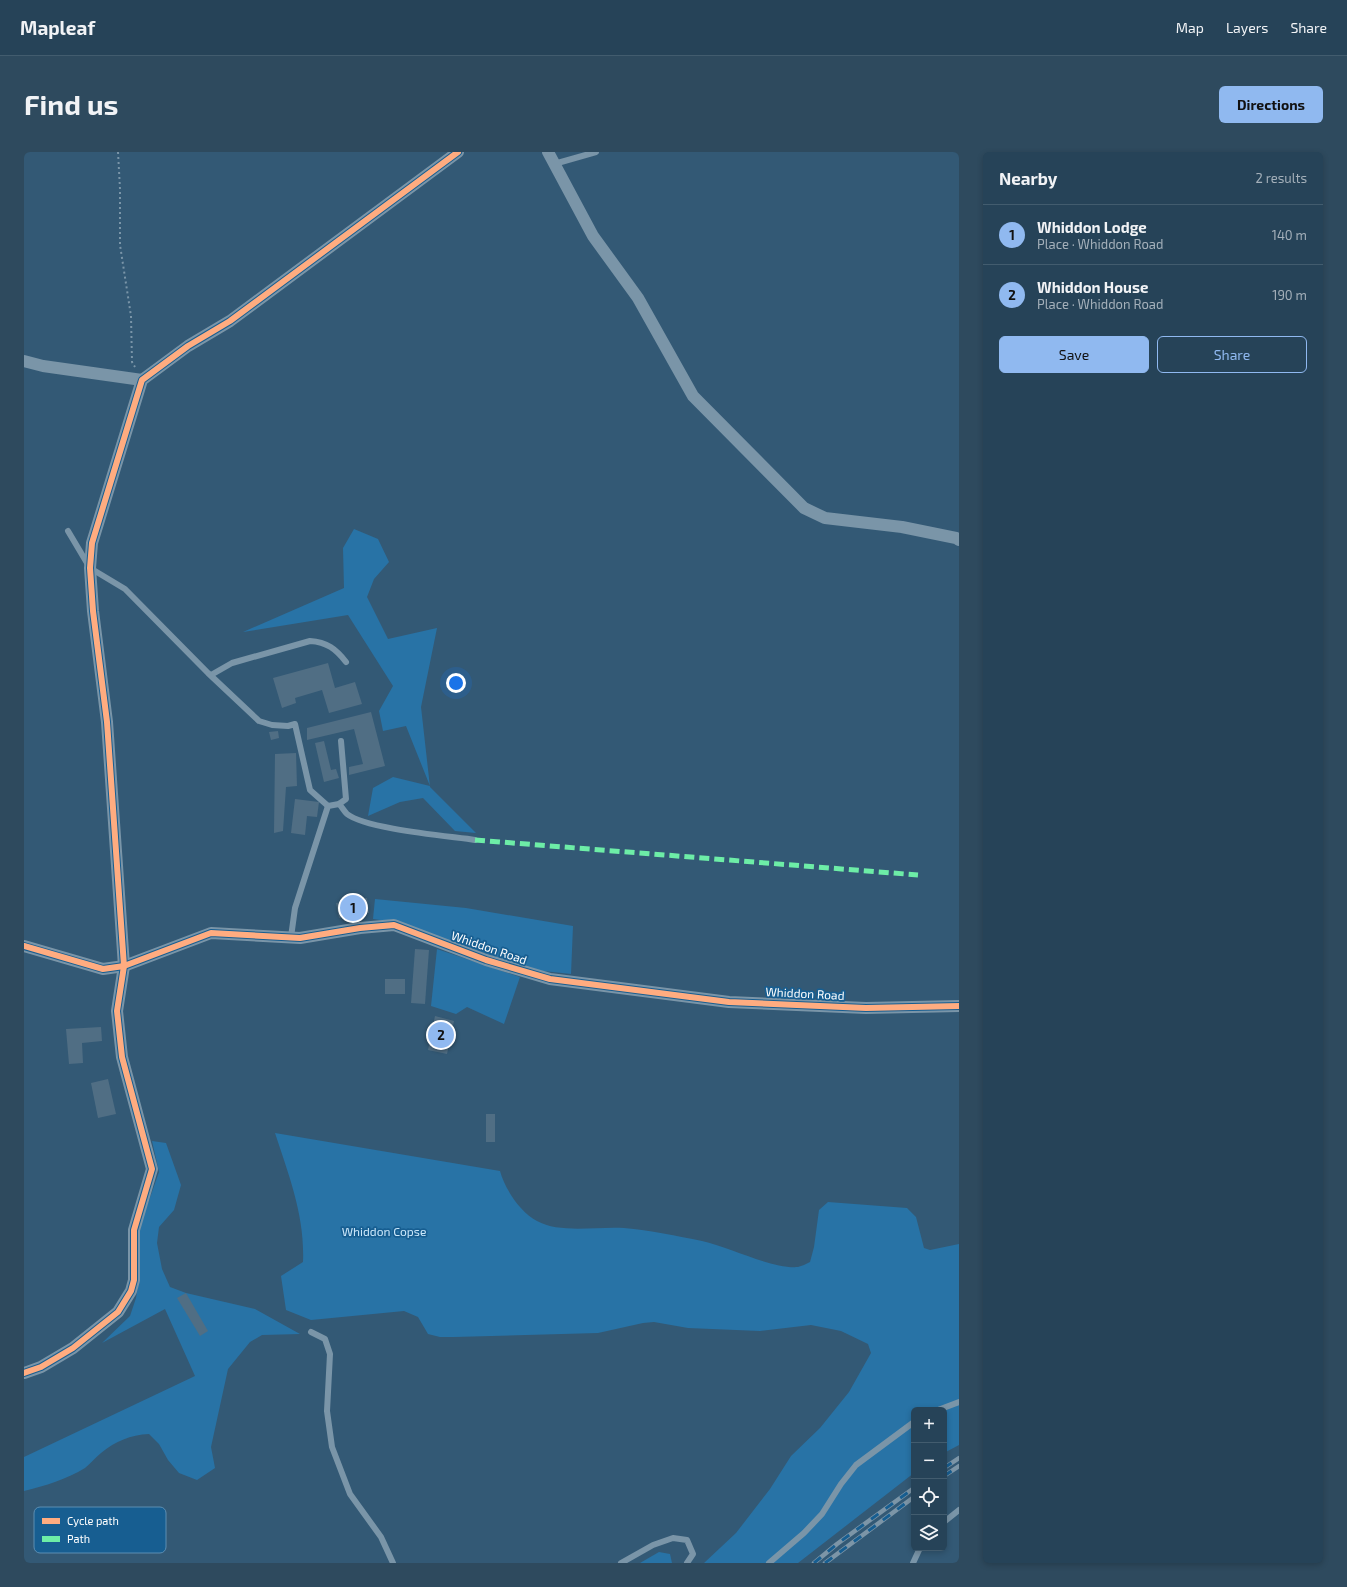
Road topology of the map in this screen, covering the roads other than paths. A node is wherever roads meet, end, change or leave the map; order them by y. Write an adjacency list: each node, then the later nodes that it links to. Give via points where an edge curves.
1 (458, 152): 6 (street, via 236,316 188,346)
2 (548, 152): 4 (street)
3 (596, 152): 4 (lane)
4 (554, 164): 8 (street, via 593,236 638,298 693,396 804,508 825,518 902,527)
5 (24, 361): 6 (street, via 42,366)
6 (142, 380): 9 (street, via 92,543)
7 (68, 531): 9 (lane)
8 (959, 540)
9 (90, 568): 11 (lane, via 125,589); 18 (street, via 107,722)
10 (346, 662): 11 (lane, via 337,651 322,642 310,641 232,663)
11 (210, 675): 14 (lane, via 259,721 272,725 295,724 310,790)
12 (341, 741): 13 (lane, via 346,799)
13 (339, 804): 14 (lane); 15 (lane, via 347,814 357,820 392,828)
14 (328, 806): 16 (lane, via 295,908)
15 (475, 840)
16 (291, 937): 18 (street, Whiddon Road, via 211,933); 19 (street, Whiddon Road, via 300,938 394,925 486,960 550,979 729,1002 866,1008)
17 (24, 946): 18 (street, Whiddon Road, via 103,969)
18 (124, 966): 21 (street, via 117,1011 122,1057 152,1169 134,1230 134,1280 131,1291 118,1312 73,1348 42,1367)
19 (959, 1006)
20 (311, 1332): 28 (lane, via 325,1339 330,1354 327,1411 332,1447 350,1494 381,1537)
21 (24, 1373)
22 (959, 1402): 23 (lane)
23 (946, 1407)
24 (911, 1424): 31 (lane, via 856,1465 840,1484 822,1514)
25 (959, 1510): 26 (lane)
26 (947, 1520)
27 (919, 1551): 32 (lane)
28 (394, 1563)
29 (621, 1563): 30 (lane, via 653,1545 673,1538 687,1540 693,1554)
30 (687, 1563)
31 (769, 1563)
32 (913, 1563)

